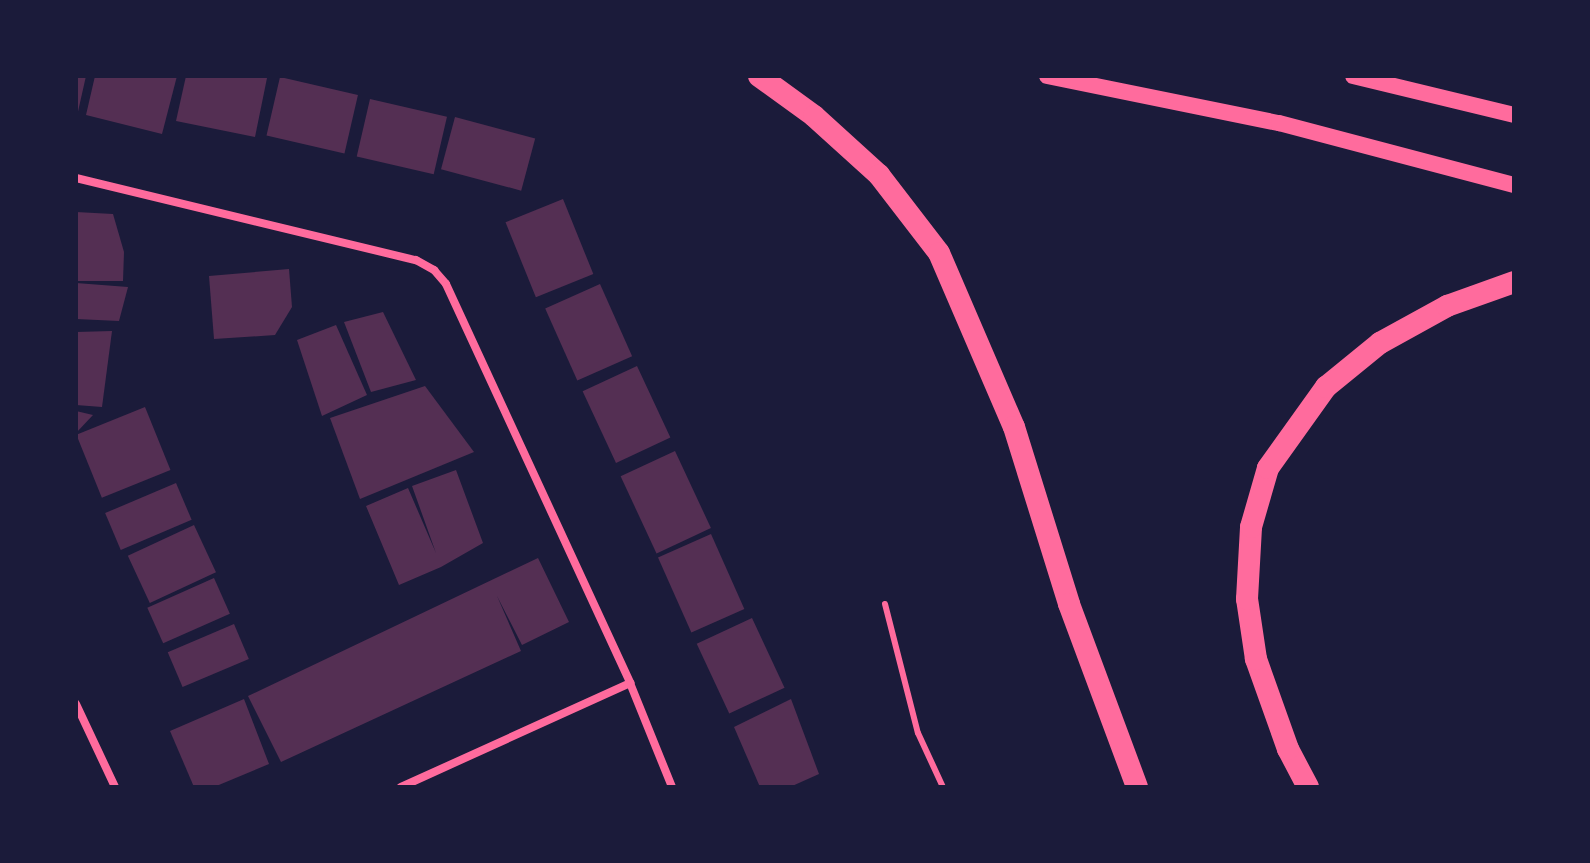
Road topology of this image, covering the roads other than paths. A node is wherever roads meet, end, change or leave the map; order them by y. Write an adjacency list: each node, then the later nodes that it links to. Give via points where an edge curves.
1 (759, 76): 15 (highway, via 814,116 879,175 939,253 1014,427 1069,604)
2 (1047, 76): 6 (main road, via 1279,123)
3 (1353, 76): 4 (main road)
4 (1514, 115)
5 (76, 178): 9 (street, via 416,260 434,270 446,284)
6 (1514, 185)
7 (1514, 282): 16 (highway, via 1447,306 1380,343 1326,387 1268,468 1251,527 1247,599 1256,659 1288,749)
8 (885, 604): 14 (lane, via 918,733)
9 (630, 683): 12 (street); 13 (street)
10 (76, 704): 11 (street)
11 (115, 787)
12 (401, 787)
13 (672, 787)
14 (943, 787)
15 (1137, 787)
16 (1308, 787)

